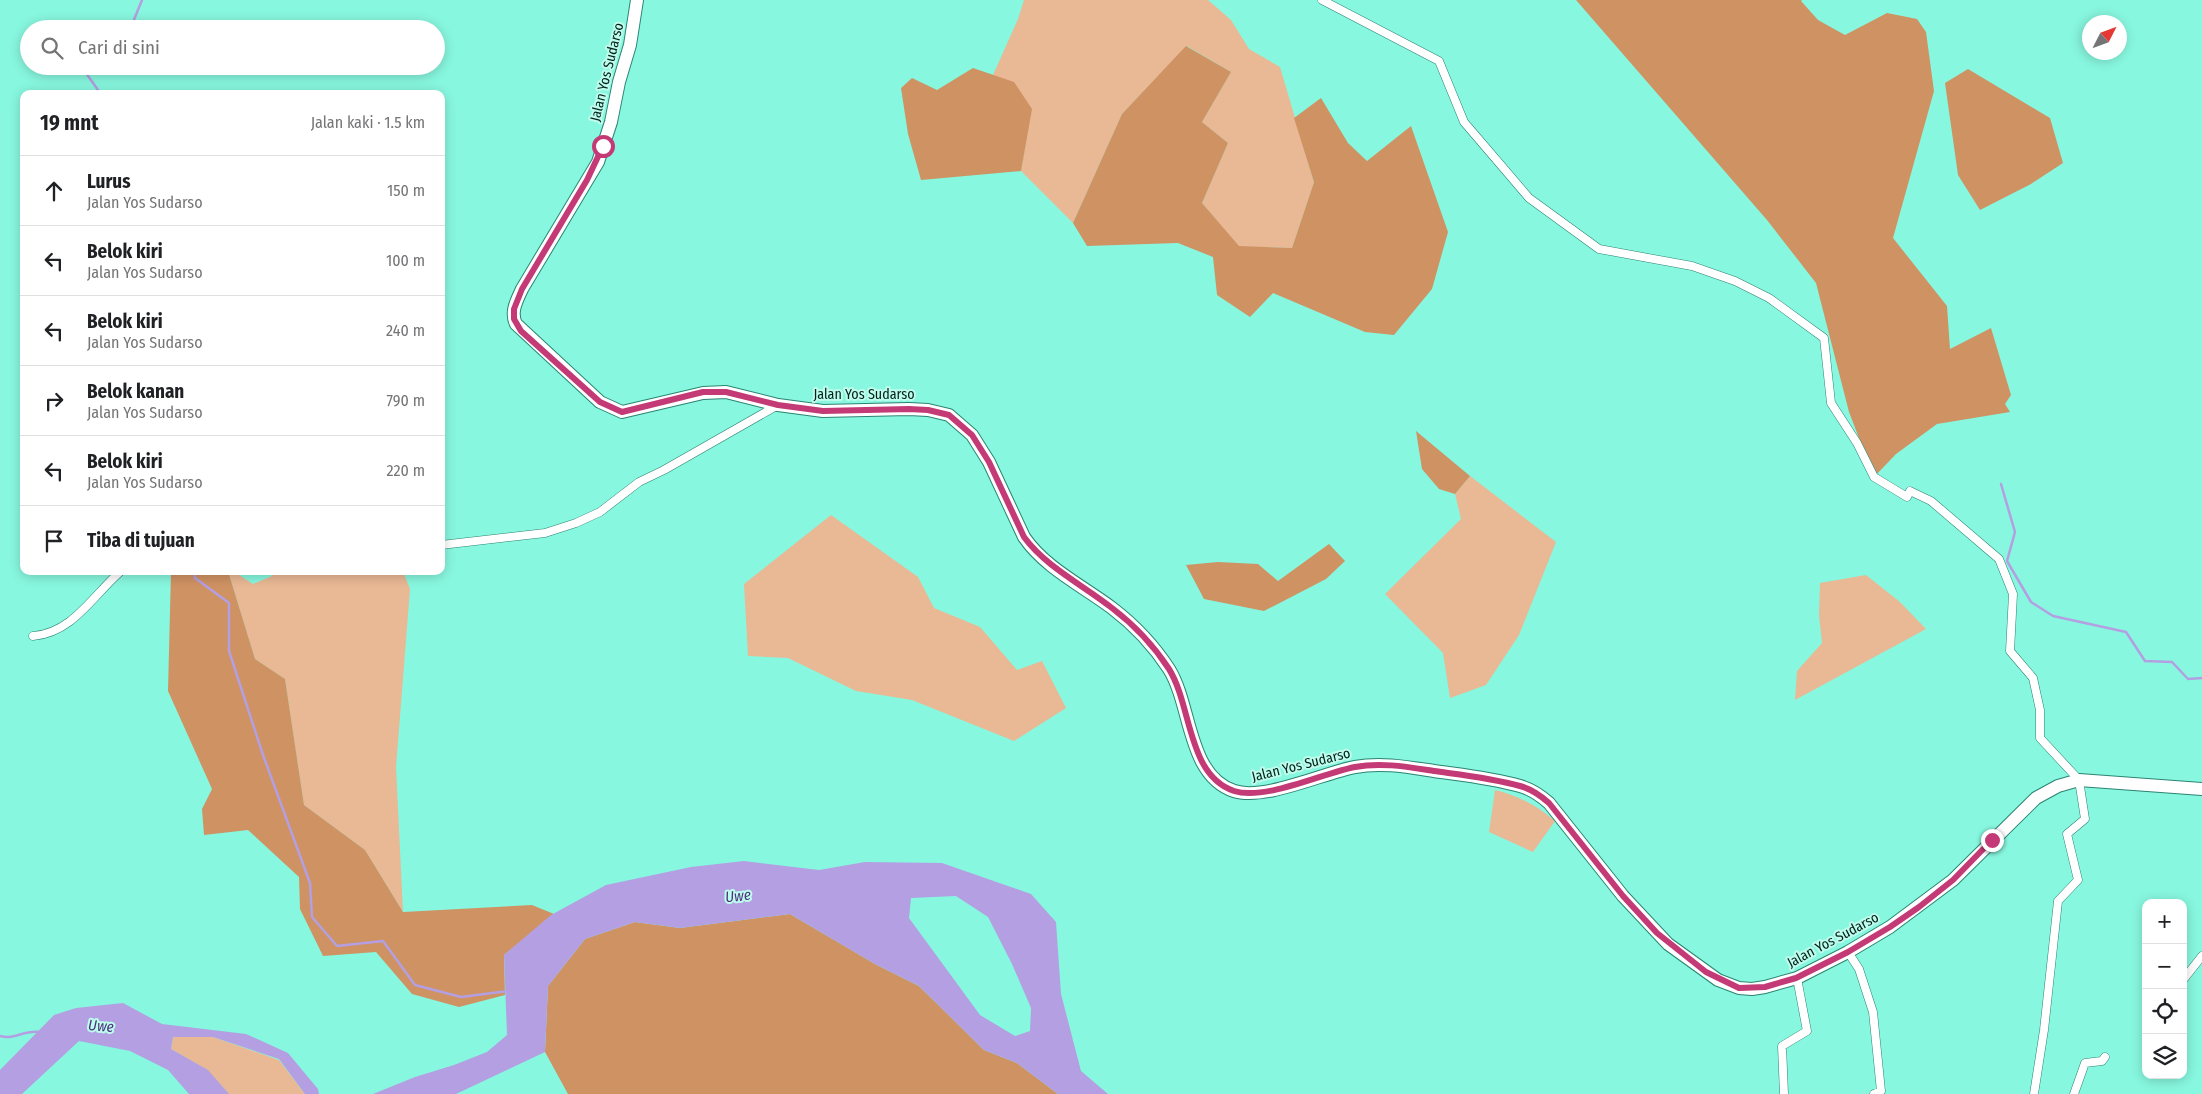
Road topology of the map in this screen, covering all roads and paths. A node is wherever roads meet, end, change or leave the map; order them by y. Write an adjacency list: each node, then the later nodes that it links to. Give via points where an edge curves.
1 (637, 0): 3 (main road, Jalan Yos Sudarso, via 630,45 598,162 522,289 514,309 514,319 521,331 600,402 622,412 703,392 739,394)
2 (1322, 0): 7 (street, via 1439,61 1464,122 1529,198 1599,249 1692,266 1735,280 1769,298 1824,338 1831,403 1874,477 1906,497 1910,491 1931,501 1999,559 2013,594 2010,651 2033,678 2040,710 2040,738)
3 (778, 405): 4 (street, via 639,482 600,512 576,524 545,533); 12 (main road, Jalan Yos Sudarso, via 823,411 928,410 949,415 958,422 972,435 989,462 1031,547 1114,609 1169,669 1180,692 1205,770 1224,786 1235,792 1251,794 1356,767 1380,764 1521,786 1549,803 1640,915 1668,944 1706,972 1739,988 1765,987)
4 (445, 545)
5 (118, 575): 6 (street, via 72,620 55,630)
6 (33, 636)
7 (2078, 780): 8 (main road, Jalan Yos Sudarso); 9 (main road, Jalan Yos Sudarso, via 2036,798 1953,880 1890,927); 16 (street, via 2085,820 2067,834 2078,880 2058,901)
8 (2202, 789)
9 (1848, 952): 12 (main road, Jalan Yos Sudarso); 15 (street, via 1859,969 1873,1012 1881,1090)
10 (2202, 956): 11 (street)
11 (2187, 975)
12 (1796, 978): 14 (street, via 1807,1031 1782,1046)
13 (2105, 1057): 17 (street, via 2102,1061 2085,1063)
14 (1784, 1094)
15 (1874, 1094)
16 (2034, 1094)
17 (2074, 1094)

